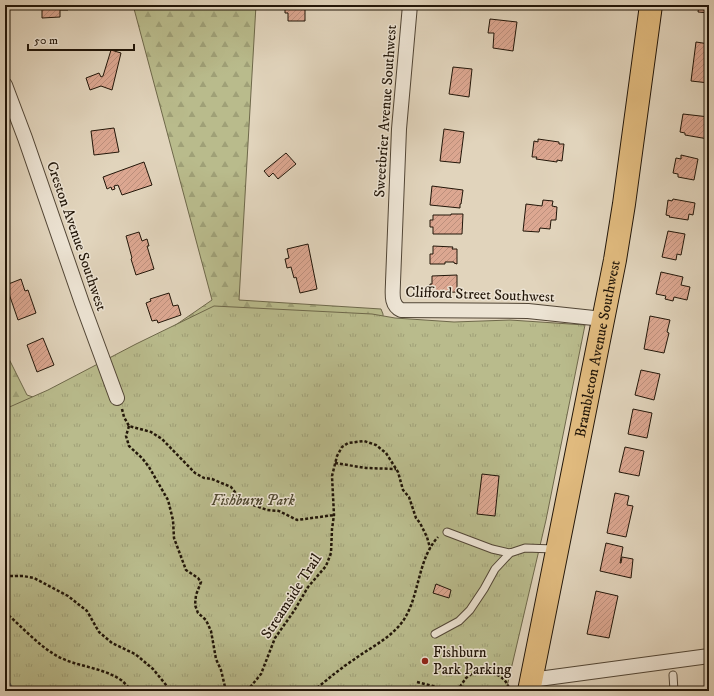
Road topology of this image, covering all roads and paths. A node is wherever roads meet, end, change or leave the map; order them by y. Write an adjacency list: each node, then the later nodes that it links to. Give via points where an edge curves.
1 (410, 5): 4 (street, Sweetbrier Avenue Southwest, via 399,129)
2 (652, 5): 5 (main road, Brambleton Avenue Southwest, via 624,204)
3 (5, 85): 6 (street, Creston Avenue Southwest)
4 (395, 220): 5 (street, Clifford Street Southwest, via 394,304 401,310 528,311)
5 (603, 319): 13 (main road, Brambleton Avenue Southwest)
6 (117, 398): 7 (path)
7 (129, 426): 10 (path, via 151,432 162,439 195,473 231,487 248,503 267,510 280,511 297,520); 24 (path, via 126,436 129,446 142,458 168,500 174,538 186,570 201,582 196,595 196,605 198,613 206,620 211,631)
8 (335, 463): 9 (path); 9 (path, Streamside Trail, via 342,447 364,441 381,448); 10 (path, Streamside Trail, via 332,476)
9 (397, 470): 12 (path, Streamside Trail, via 403,490 409,497)
10 (334, 515): 25 (path, Streamside Trail, via 331,553 326,566 308,587 275,638 261,674)
11 (447, 532): 12 (path, via 437,538); 14 (lane)
12 (430, 548): 26 (path, via 403,621 389,636 352,660)
13 (557, 549): 14 (lane, via 525,548); 21 (main road, Brambleton Avenue Southwest)
14 (510, 553): 17 (lane, via 494,570 470,610 459,621)
15 (5, 576): 23 (path, via 34,578 68,596 86,611 100,632 112,643 135,654 153,668)
16 (5, 612): 22 (path, via 57,656 78,665 102,670 122,680)
17 (435, 634)
18 (709, 656): 21 (street)
19 (673, 675): 29 (lane)
20 (417, 682): 27 (path, via 433,686)
21 (523, 686): 28 (path, via 489,671 477,670 466,678)
22 (132, 691)
23 (170, 691)
24 (226, 691)
25 (247, 691)
26 (313, 691)
27 (440, 691)
28 (457, 691)
29 (674, 691)

